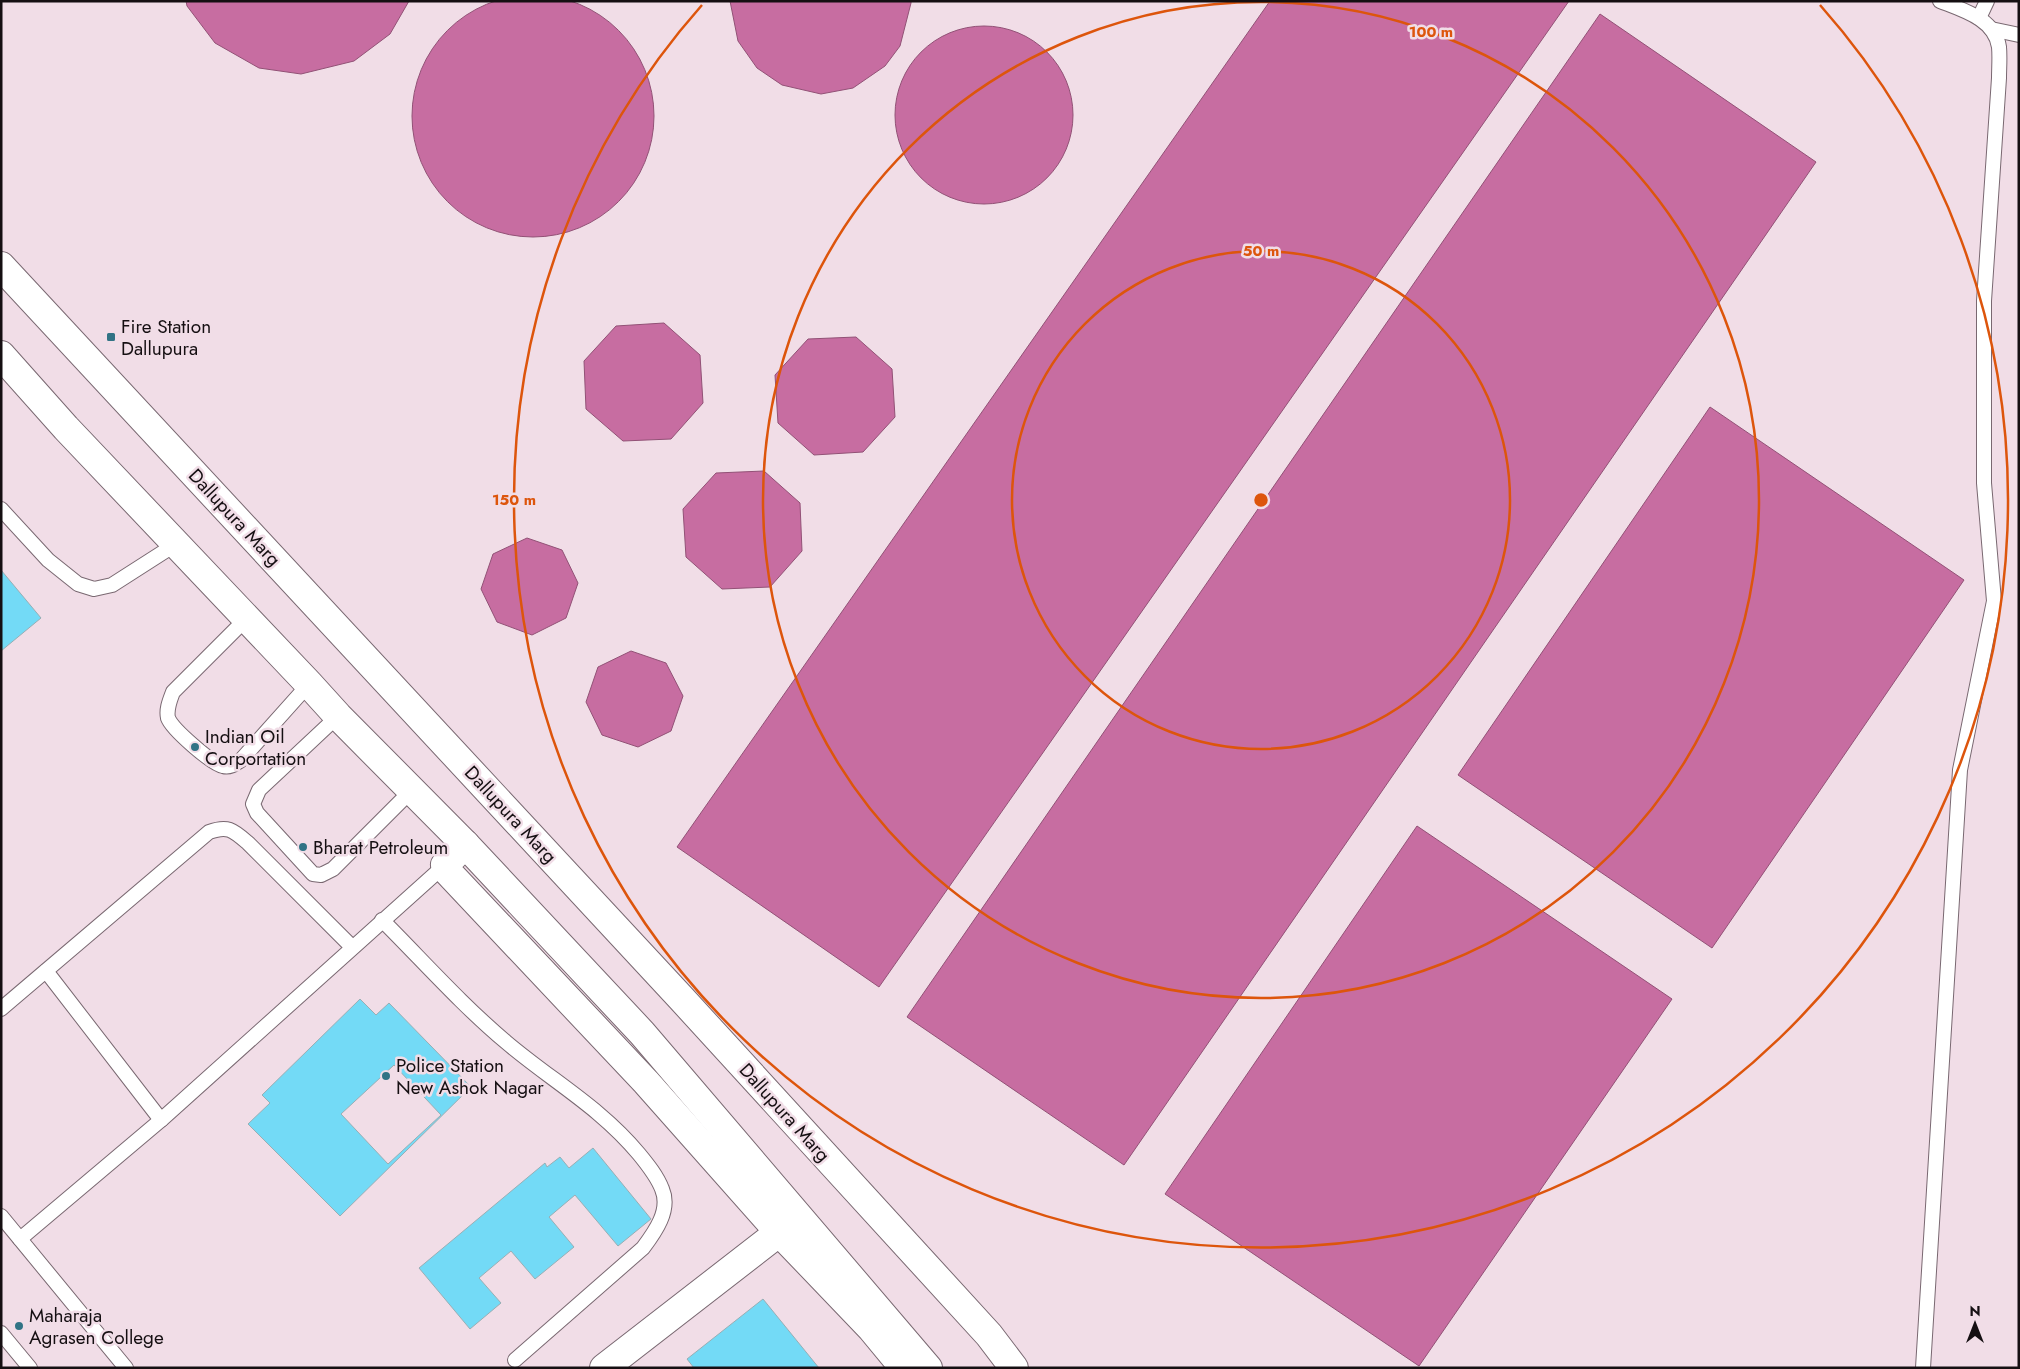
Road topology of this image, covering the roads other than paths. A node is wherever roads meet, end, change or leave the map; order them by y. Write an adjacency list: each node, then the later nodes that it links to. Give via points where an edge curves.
1 (1940, 1): 3 (lane)
2 (1988, 1): 3 (lane)
3 (1979, 18): 4 (lane)
4 (1991, 29): 5 (lane); 32 (lane, via 1998,46 1998,78 1984,301 1984,483 1994,601 1960,770)
5 (2019, 35)
6 (1, 266): 31 (main road, Dallupura Marg, via 682,998 983,1328)
7 (1, 355): 9 (main road)
8 (1, 509): 9 (lane, via 48,560 78,584 94,589 112,586)
9 (176, 544): 10 (main road)
10 (246, 618): 11 (main road); 11 (lane, via 174,692 168,704 168,717 173,727 216,764 234,765)
11 (309, 684): 12 (main road)
12 (338, 716): 13 (main road); 13 (lane, via 259,790 253,804 257,813 313,874 320,875 333,869)
13 (412, 790): 14 (main road)
14 (465, 844): 15 (main road); 22 (main road, via 642,1033)
15 (445, 865): 16 (lane); 22 (main road, via 447,871 646,1082)
16 (382, 920): 17 (lane); 25 (lane, via 476,1016 586,1101 624,1136 653,1171 664,1191 659,1225 644,1248)
17 (352, 947): 18 (lane, via 248,843 235,832 222,827 208,832); 20 (lane)
18 (46, 971): 19 (lane); 20 (lane)
19 (1, 1009)
20 (161, 1120): 23 (lane)
21 (1, 1216): 23 (lane)
22 (789, 1224): 28 (main road); 29 (main road); 30 (main road)
23 (20, 1239): 27 (lane)
24 (1, 1333): 26 (lane)
25 (515, 1360)
26 (30, 1368)
27 (126, 1368)
28 (604, 1368)
29 (904, 1368)
30 (928, 1368)
31 (1014, 1368)
32 (1923, 1368)

